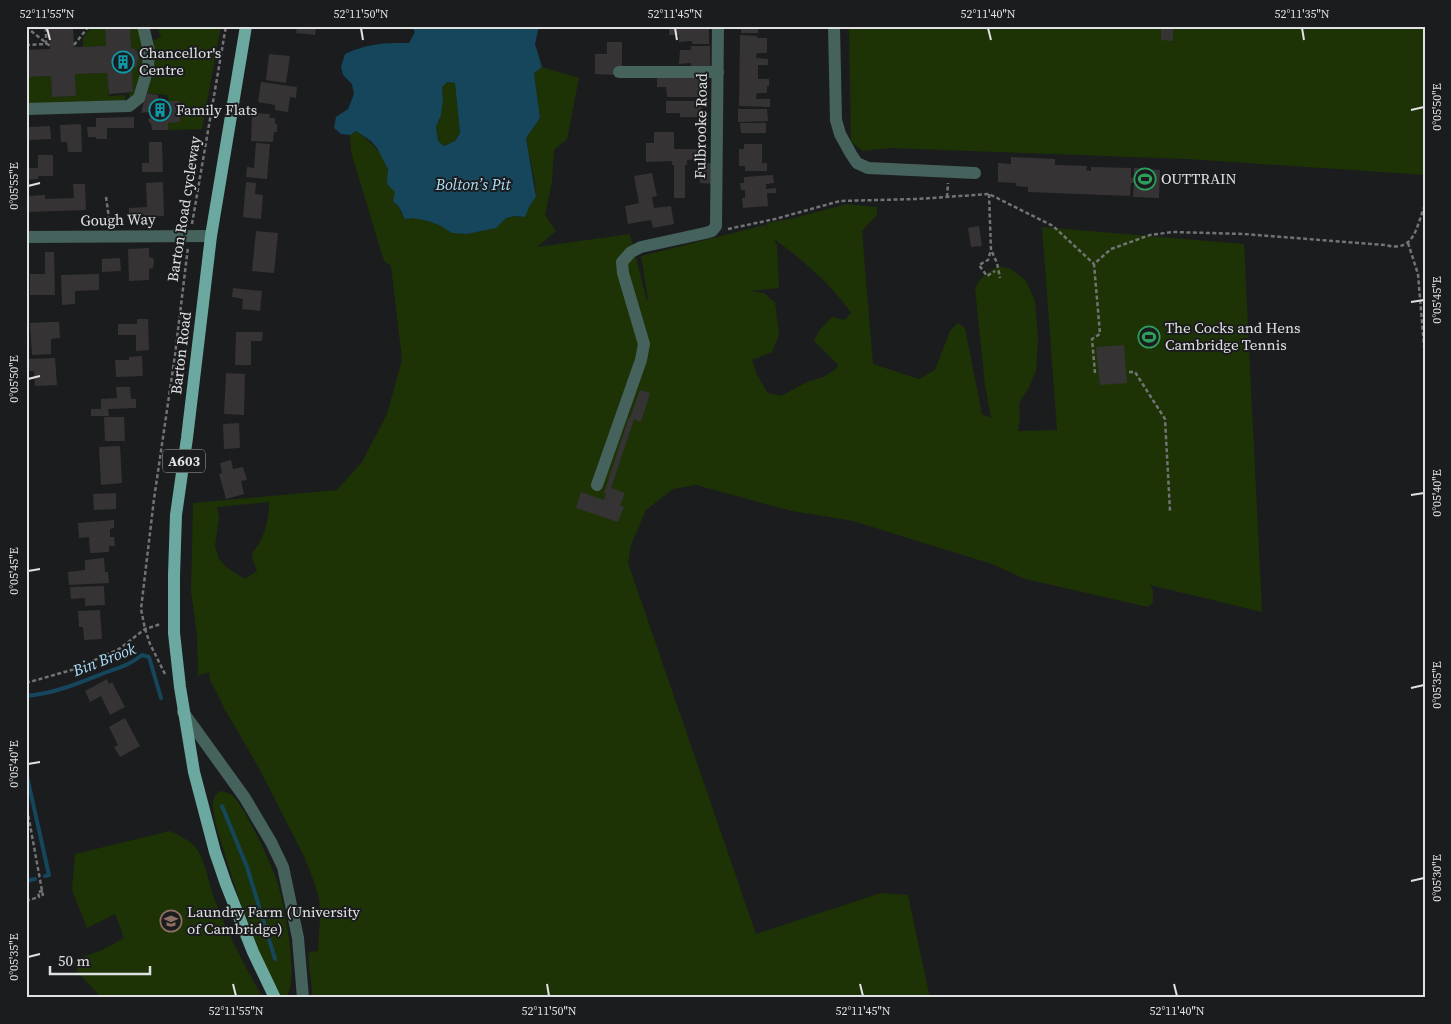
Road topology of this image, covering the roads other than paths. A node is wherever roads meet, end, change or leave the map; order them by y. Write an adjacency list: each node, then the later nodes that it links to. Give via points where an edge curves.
1 (142, 26): 7 (street, via 149,51 148,68 139,98 129,106)
2 (246, 26): 9 (main road, Barton Road / A603)
3 (718, 26): 6 (street, Fulbrooke Road)
4 (834, 26): 8 (street, via 836,120 842,139 858,163 868,168)
5 (619, 72): 6 (street)
6 (718, 72): 11 (street, Fulbrooke Road, via 716,226 705,233 641,247 622,262 644,344)
7 (26, 109)
8 (975, 173)
9 (211, 236): 10 (street, Gough Way); 12 (main road, Barton Road / A603, via 176,515 174,620)
10 (26, 237)
11 (598, 485)
12 (183, 712): 13 (main road, A603, via 194,772 215,852 250,944); 14 (street, via 245,798 283,868 298,938)
13 (275, 998)
14 (303, 998)

